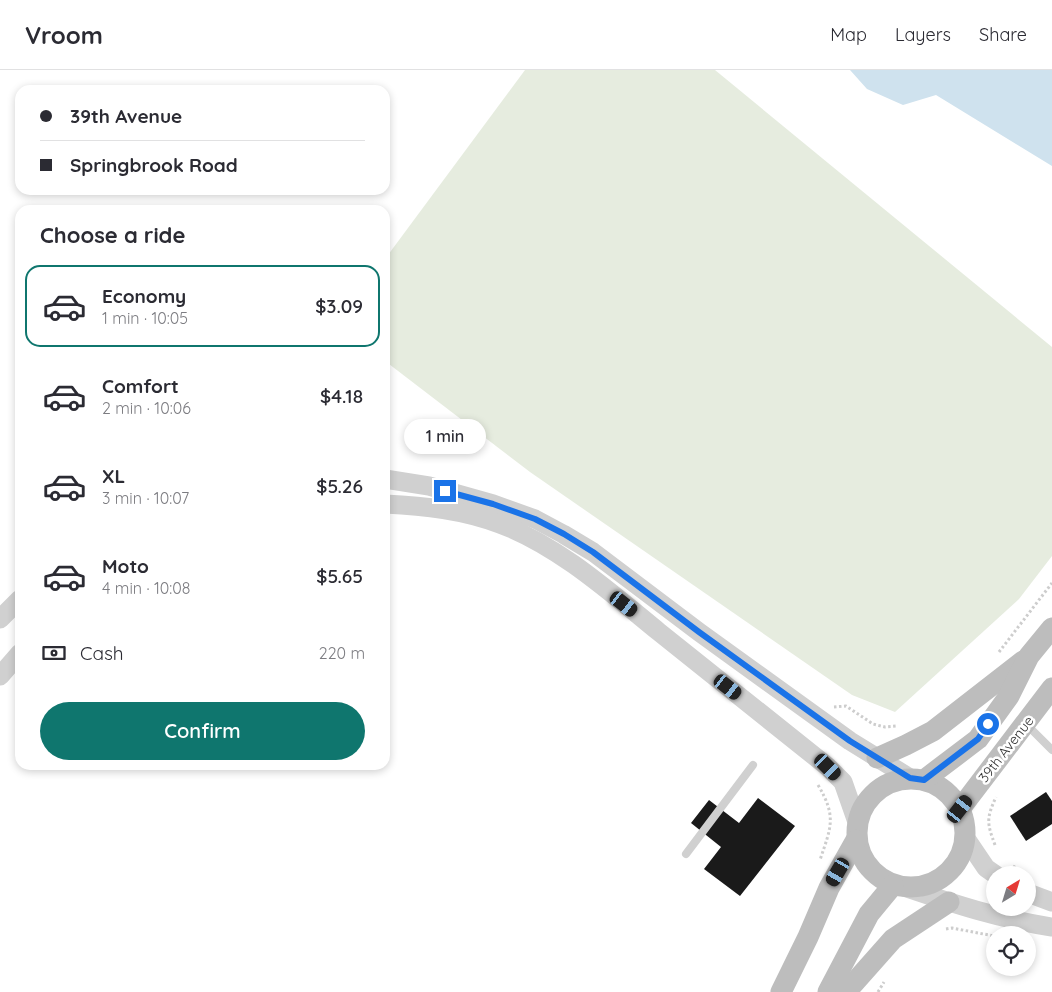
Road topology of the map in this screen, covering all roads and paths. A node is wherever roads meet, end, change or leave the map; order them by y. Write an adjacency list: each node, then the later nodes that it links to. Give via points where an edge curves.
1 (390, 481): 16 (street, via 429,486 493,504 535,519 564,534)
2 (390, 504): 22 (street, via 432,507 501,524 532,538 578,569 828,767 843,782)
3 (1052, 583): 8 (path)
4 (15, 604): 5 (street)
5 (0, 619)
6 (1052, 628): 7 (main road, 39th Avenue)
7 (1029, 656): 16 (main road, via 932,731); 18 (main road, 39th Avenue, via 1009,696 978,739)
8 (994, 658)
9 (15, 659): 10 (street)
10 (0, 676)
11 (1052, 688): 13 (main road, 39th Avenue)
12 (846, 706): 14 (path, via 872,724)
13 (1025, 724): 15 (lane); 21 (main road, 39th Avenue)
14 (901, 726)
15 (1052, 750)
16 (877, 758): 18 (street)
17 (753, 765): 25 (lane)
18 (917, 779): 21 (main road, via 945,790); 22 (main road, via 892,781 876,790 864,804)
19 (815, 780): 26 (path, via 826,798 832,824)
20 (996, 796): 24 (path, via 988,814 989,829)
21 (960, 809): 23 (main road)
22 (856, 831): 28 (main road, via 862,858 873,872); 36 (main road)
23 (965, 837): 27 (street); 28 (main road, via 961,854 952,869 938,880 922,886)
24 (997, 850)
25 (686, 854)
26 (819, 866)
27 (986, 868)
28 (899, 886): 30 (street); 37 (main road, via 870,914)
29 (1036, 896): 31 (street)
30 (949, 902): 32 (street); 38 (main road, via 893,939)
31 (1052, 902)
32 (1052, 927)
33 (943, 930): 34 (path, via 952,928)
34 (986, 934)
35 (887, 976): 39 (path)
36 (781, 992)
37 (828, 992)
38 (846, 992)
39 (878, 992)

